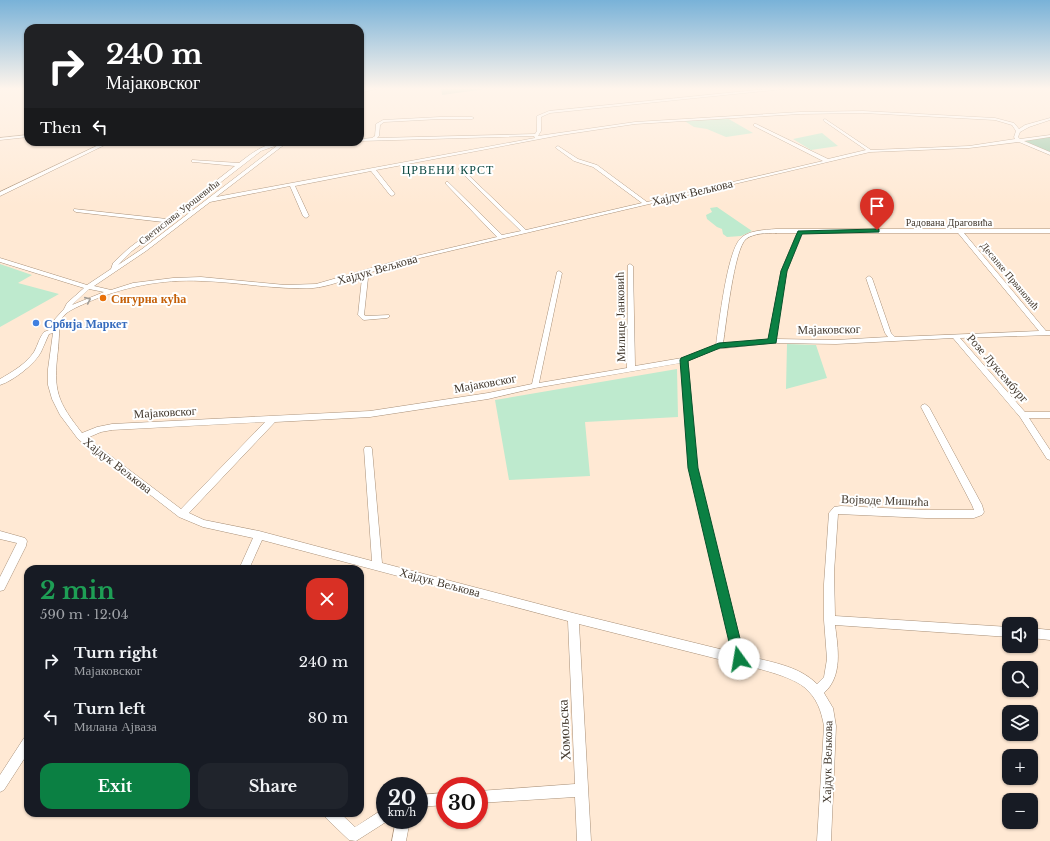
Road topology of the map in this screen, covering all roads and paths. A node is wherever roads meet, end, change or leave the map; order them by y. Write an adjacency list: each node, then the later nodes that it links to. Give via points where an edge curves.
1 (378, 127): 13 (street)
2 (539, 127): 11 (street)
3 (600, 127): 11 (street)
4 (761, 127): 22 (street)
5 (836, 127): 20 (street)
6 (1015, 127): 8 (street)
7 (1025, 127): 8 (street)
8 (1018, 131): 15 (street)
9 (24, 136): 12 (street)
10 (1050, 136): 15 (street, Хајдук Вељкова)
11 (536, 137): 13 (street); 27 (street)
12 (0, 139)
13 (374, 139): 14 (street)
14 (364, 140)
15 (1018, 140): 20 (street, Хајдук Вељкова, via 969,147); 21 (street)
16 (101, 146): 30 (street)
17 (270, 146): 24 (street, Светислава Урошевића)
18 (281, 146): 25 (street, Светислава Урошевића)
19 (558, 147): 33 (street, via 576,160 595,166)
20 (870, 151): 22 (street, Хајдук Вељкова)
21 (1050, 154)
22 (827, 160): 33 (street, Хајдук Вељкова)
23 (194, 161): 24 (street, Светислава Урошевића)
24 (239, 165): 25 (street, Светислава Урошевића); 36 (street, Светислава Урошевића)
25 (252, 166): 32 (street, Светислава Урошевића)
26 (461, 169): 39 (street)
27 (374, 170): 29 (street); 31 (street)
28 (448, 183): 42 (street)
29 (292, 185): 32 (street); 35 (street)
30 (0, 194)
31 (392, 194)
32 (210, 200): 37 (street, Светислава Урошевића)
33 (646, 203): 39 (street, Хајдук Вељкова)
34 (76, 210): 36 (street)
35 (306, 216)
36 (169, 220): 37 (street); 45 (street, Светислава Урошевића, via 118,261)
37 (181, 222): 45 (street, Светислава Урошевића)
38 (1050, 231): 41 (street, Радована Драговића)
39 (525, 232): 42 (street, Хајдук Вељкова)
40 (800, 232): 41 (street, Радована Драговића); 57 (street, via 784,271); 58 (street, Радована Драговића, via 762,232 740,242)
41 (960, 232): 54 (street, Десанке Првановић)
42 (500, 238): 46 (street, Хајдук Вељкова)
43 (0, 260): 49 (street)
44 (630, 266): 60 (street, Милице Јанковић)
45 (114, 269): 49 (street, Светислава Урошевића)
46 (362, 272): 50 (street, Хајдук Вељкова, via 316,286 201,279 155,281); 52 (street, via 364,278 361,315 364,318)
47 (559, 273): 62 (street)
48 (869, 278): 56 (street)
49 (88, 287): 50 (street); 51 (street, Светислава Урошевића, via 67,306)
50 (108, 292): 51 (street, Хајдук Вељкова, one-way to 50)
51 (68, 309): 53 (street, Хајдук Вељкова, via 60,315)
52 (387, 316)
53 (56, 329): 61 (street, via 46,333 34,357 24,367); 67 (street, Хајдук Вељкова, via 52,386 64,415)
54 (1047, 333): 55 (street, Мајаковског)
55 (955, 336): 56 (street, Мајаковског); 64 (street, Розе Луксембург)
56 (892, 338): 57 (street, Мајаковског, via 836,342)
57 (773, 341): 58 (street, Мајаковског)
58 (719, 346): 59 (street, Мајаковског)
59 (684, 360): 60 (street, Мајаковског); 81 (street, via 693,468)
60 (631, 369): 62 (street, Мајаковског)
61 (0, 383)
62 (535, 386): 66 (street, Мајаковског, via 370,414)
63 (925, 407): 77 (street, Војводе Мишића, via 979,512 926,514 837,510 834,513 828,559)
64 (1023, 415): 65 (street, Розе Луксембург); 69 (street, Розе Луксембург)
65 (1050, 415)
66 (273, 419): 67 (street, Мајаковског, via 112,427); 70 (street)
67 (81, 437): 70 (street, Хајдук Вељкова)
68 (368, 449): 74 (street)
69 (1050, 457)
70 (182, 514): 72 (street, Хајдук Вељкова, via 203,523)
71 (0, 535): 75 (street, via 22,541)
72 (259, 535): 73 (street); 74 (street, Хајдук Вељкова)
73 (246, 565)
74 (377, 566): 76 (street, Хајдук Вељкова)
75 (0, 587)
76 (573, 618): 81 (street, Хајдук Вељкова); 85 (street, Хомољска)
77 (829, 620): 78 (street); 82 (street, Војводе Мишића, via 832,652 830,676 824,687)
78 (1002, 632)
79 (1038, 634): 80 (street)
80 (1050, 635)
81 (739, 659): 82 (street, Хајдук Вељкова, via 794,674)
82 (817, 692): 93 (street, Хајдук Вељкова, via 827,708 830,726)
83 (24, 748): 84 (street)
84 (0, 786)
85 (582, 790): 86 (street); 92 (street, Хомољска)
86 (488, 796)
87 (335, 817): 90 (street)
88 (376, 822): 90 (street)
89 (401, 829): 91 (street)
90 (357, 838)
91 (399, 841)
92 (584, 841)
93 (824, 841)

